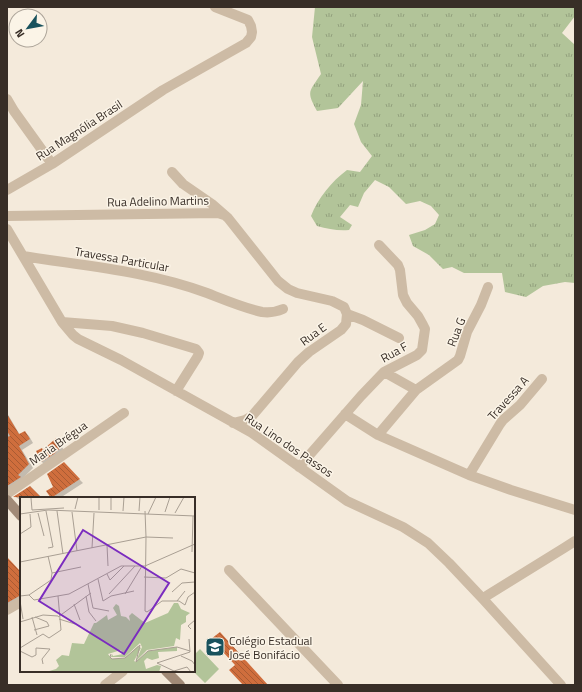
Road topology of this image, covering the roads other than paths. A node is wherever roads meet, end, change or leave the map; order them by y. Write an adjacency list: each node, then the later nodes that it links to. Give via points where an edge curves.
1 (215, 7): 3 (street, Rua Magnólia Brasil, via 248,20 252,32 246,43 163,90)
2 (7, 99): 3 (street)
3 (52, 164): 5 (street, Rua Magnólia Brasil)
4 (172, 172): 6 (street, via 183,184)
5 (7, 190)
6 (224, 215): 7 (street, Rua Adelino Martins, via 218,213); 13 (street, Rua Adelino Martins, via 278,281 297,293 332,300 344,307)
7 (7, 216)
8 (7, 229): 10 (street, Rua Lino dos Passos)
9 (379, 244): 16 (street, Rua F, via 398,265 403,295 425,329 422,350)
10 (23, 256): 12 (street, Travessa Particular, via 141,274 190,286 263,312 278,312); 14 (street, Rua Lino dos Passos)
11 (488, 287): 18 (street, Rua G, via 467,332 458,360)
12 (283, 309)
13 (347, 314): 15 (street); 22 (street, Rua E, via 346,324 341,330 298,362)
14 (62, 322): 19 (street, Rua Lino dos Passos, via 78,339); 19 (street, via 120,327 196,349 198,356)
15 (399, 338)
16 (384, 372): 18 (street); 21 (street, Rua F)
17 (542, 379): 27 (street, Travessa A, via 503,420)
18 (416, 390): 25 (street, Rua G)
19 (176, 391): 23 (street, Rua Lino dos Passos)
20 (124, 413): 28 (street, Maria Brégua)
21 (345, 414): 25 (street); 26 (street, Rua F)
22 (252, 416): 23 (street, Rua E); 24 (street)
23 (233, 423): 24 (street, Rua Lino dos Passos)
24 (252, 433): 26 (street, Rua Lino dos Passos)
25 (378, 435): 27 (street)
26 (299, 467): 34 (street, Rua Lino dos Passos, via 347,501 402,527 428,543)
27 (469, 475): 30 (street)
28 (7, 494)
29 (7, 500): 31 (main road)
30 (575, 510)
31 (20, 515)
32 (575, 540): 34 (street)
33 (229, 570): 41 (street)
34 (483, 599): 42 (street, Rua Lino dos Passos)
35 (20, 603): 36 (street)
36 (7, 610)
37 (122, 672): 39 (street)
38 (167, 672): 40 (main road)
39 (106, 685)
40 (180, 685)
41 (338, 685)
42 (561, 685)

